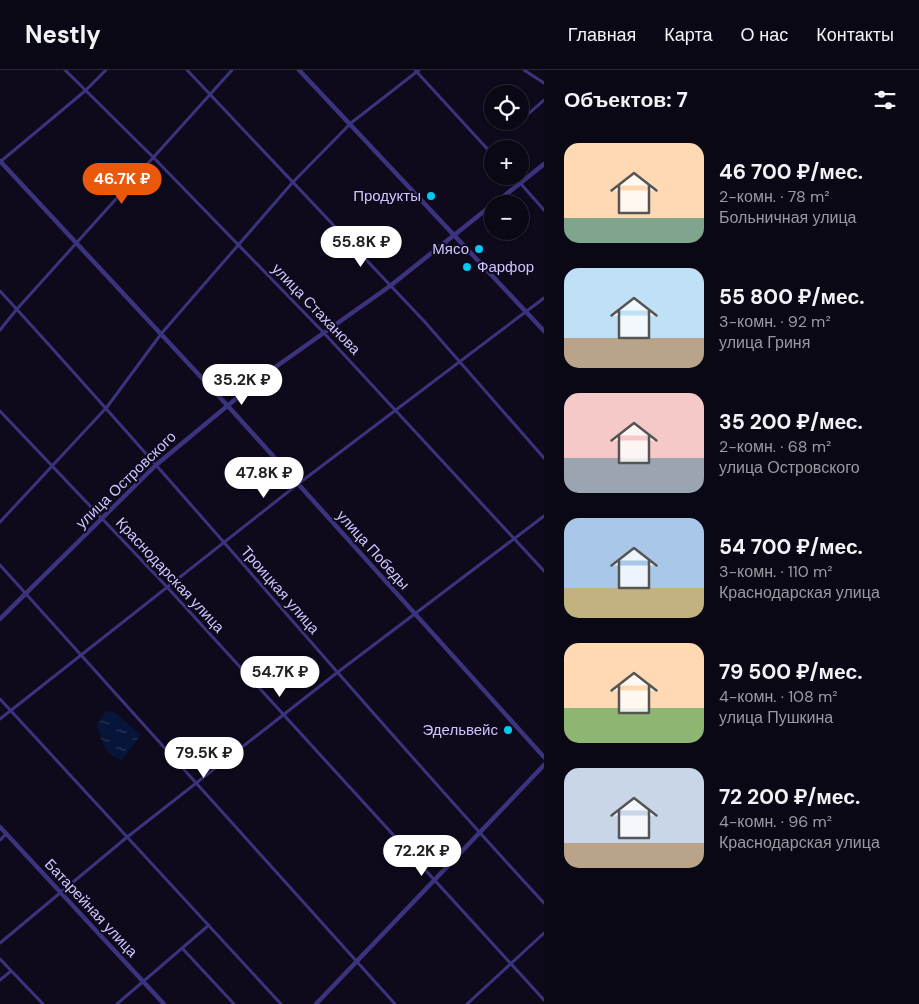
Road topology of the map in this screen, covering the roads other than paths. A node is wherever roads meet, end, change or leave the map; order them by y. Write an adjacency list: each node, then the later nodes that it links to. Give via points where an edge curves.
1 (65, 70): 9 (street, улица Стаханова)
2 (106, 70): 9 (street)
3 (187, 70): 10 (street)
4 (232, 70): 10 (street)
5 (299, 70): 13 (street)
6 (524, 70): 8 (street)
7 (417, 71): 13 (street); 14 (street)
8 (544, 83)
9 (85, 91): 15 (street, улица Стаханова); 16 (street)
10 (208, 94): 15 (street); 19 (street)
11 (544, 100): 12 (street)
12 (529, 113)
13 (351, 123): 19 (street); 25 (street)
14 (484, 145)
15 (154, 157): 26 (street); 27 (street, улица Стаханова)
16 (0, 162): 26 (street, улица Победы)
17 (544, 164): 18 (street, улица Островского)
18 (529, 176)
19 (293, 182): 27 (street); 28 (street)
20 (517, 185): 22 (street, улица Островского)
21 (522, 185): 23 (street)
22 (505, 195)
23 (544, 210)
24 (484, 211): 25 (street, улица Островского)
25 (455, 235): 28 (street, улица Островского); 32 (street)
26 (75, 244): 31 (street); 36 (street, улица Победы)
27 (238, 244): 34 (street, улица Стаханова); 36 (street)
28 (390, 286): 34 (street, улица Островского); 37 (street)
29 (0, 291): 31 (street, Троицкая улица)
30 (544, 298): 32 (street)
31 (17, 309): 33 (street); 39 (street, Троицкая улица)
32 (526, 313): 35 (street); 37 (street)
33 (0, 330)
34 (323, 332): 38 (street, улица Островского); 40 (street, улица Стаханова)
35 (544, 332)
36 (161, 334): 38 (street, улица Победы); 39 (street)
37 (460, 363): 40 (street); 42 (street)
38 (227, 405): 43 (street, улица Островского); 45 (street, улица Победы)
39 (107, 407): 43 (street, Троицкая улица); 44 (street)
40 (396, 410): 45 (street); 49 (street, улица Стаханова)
41 (0, 411): 44 (street, Краснодарская улица)
42 (544, 458)
43 (156, 465): 47 (street, улица Островского); 50 (street, Троицкая улица)
44 (53, 466): 47 (street, Краснодарская улица); 48 (street)
45 (298, 484): 50 (street); 55 (street, улица Победы)
46 (544, 516): 49 (street)
47 (102, 519): 53 (street, Краснодарская улица); 54 (street, улица Островского)
48 (0, 522)
49 (514, 537): 52 (street, улица Стаханова); 55 (street)
50 (224, 543): 53 (street); 58 (street, Троицкая улица)
51 (0, 565): 54 (street)
52 (544, 571)
53 (167, 587): 57 (street); 61 (street, Краснодарская улица)
54 (27, 595): 56 (street, улица Островского); 57 (street)
55 (414, 614): 58 (street); 63 (street, улица Победы)
56 (0, 619)
57 (81, 655): 60 (street); 65 (street)
58 (338, 672): 61 (street); 68 (street, Троицкая улица)
59 (0, 699): 60 (street)
60 (11, 711): 62 (street); 69 (street)
61 (283, 715): 65 (street); 71 (street, Краснодарская улица)
62 (0, 720)
63 (544, 757)
64 (544, 765): 68 (street)
65 (197, 784): 69 (street); 79 (street)
66 (0, 827): 67 (street, Батарейная улица)
67 (6, 834): 70 (street); 72 (street, Батарейная улица)
68 (480, 834): 71 (street); 73 (street, Троицкая улица)
69 (126, 838): 72 (street); 74 (street)
70 (0, 840)
71 (434, 879): 79 (street); 80 (street, Краснодарская улица)
72 (58, 892): 76 (street); 83 (street, Батарейная улица)
73 (544, 903)
74 (209, 925): 77 (street); 89 (street)
75 (544, 933): 80 (street)
76 (0, 943)
77 (182, 948): 83 (street); 88 (street)
78 (0, 959): 81 (street)
79 (356, 961): 90 (street); 91 (street)
80 (511, 963): 84 (street, Краснодарская улица); 92 (street)
81 (11, 970): 82 (street); 85 (street)
82 (0, 980)
83 (142, 981): 86 (street); 87 (street, Батарейная улица)
84 (544, 1000)
85 (42, 1004)
86 (117, 1004)
87 (164, 1004)
88 (234, 1004)
89 (281, 1004)
90 (316, 1004)
91 (395, 1004)
92 (467, 1004)

